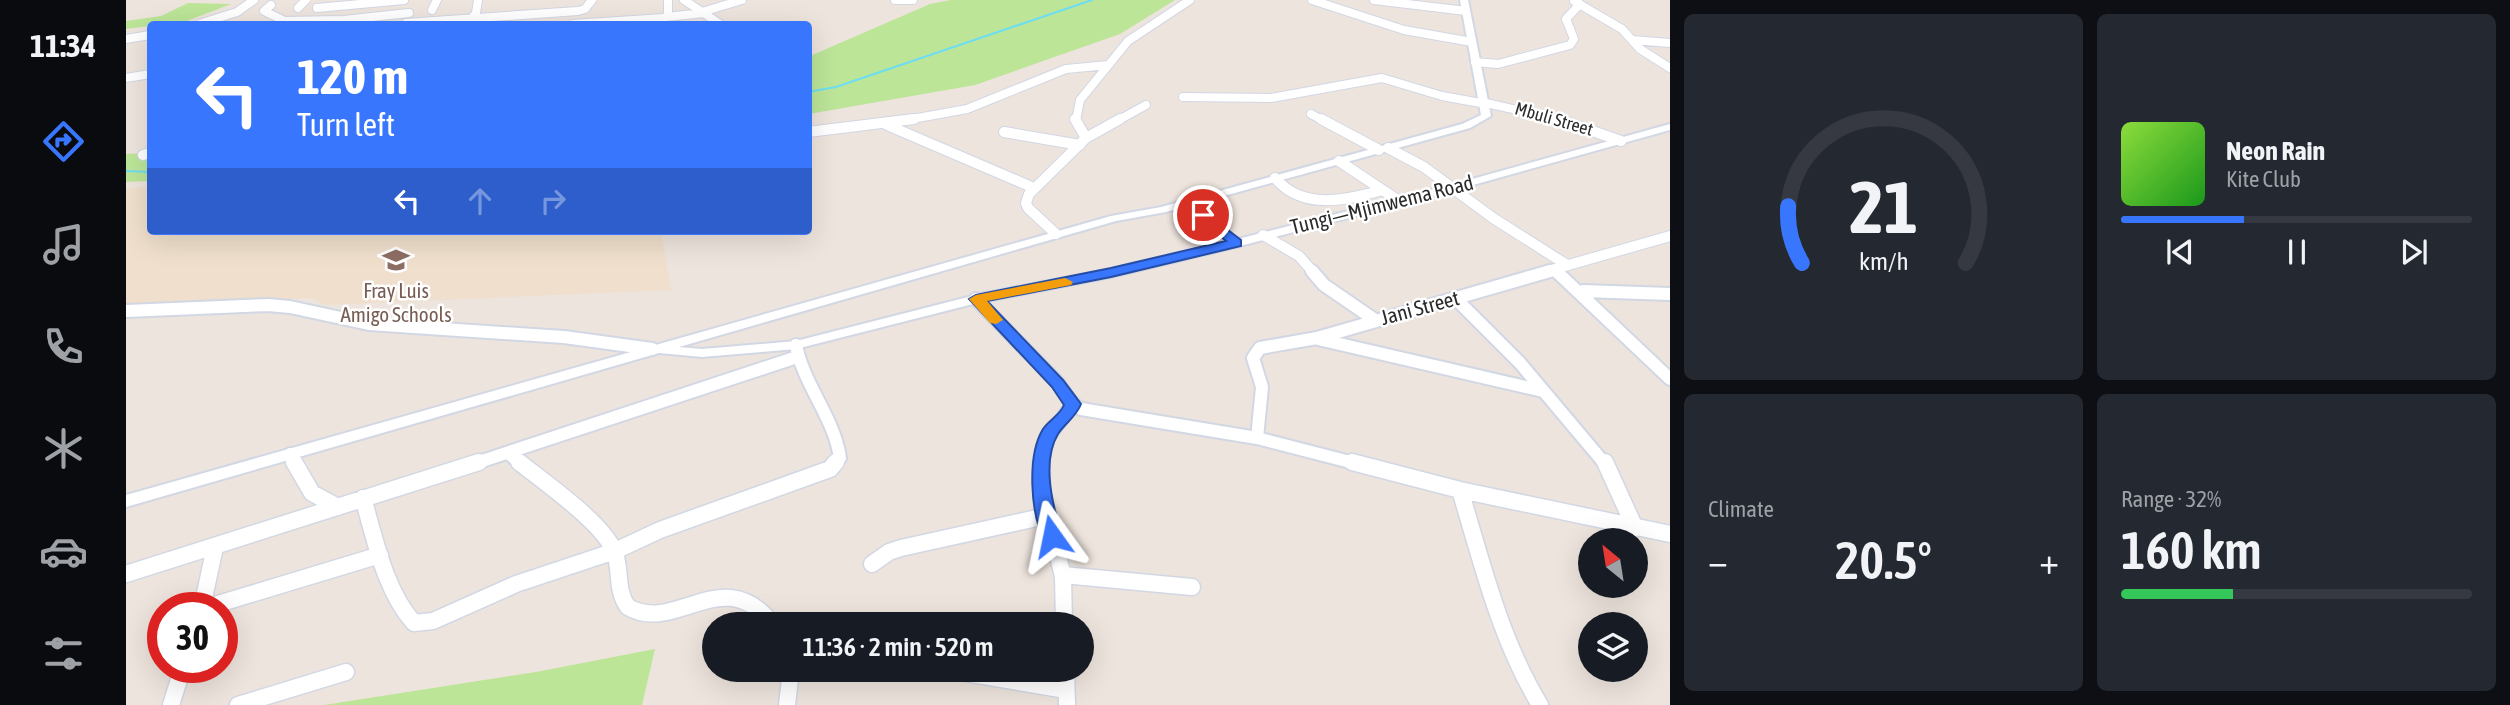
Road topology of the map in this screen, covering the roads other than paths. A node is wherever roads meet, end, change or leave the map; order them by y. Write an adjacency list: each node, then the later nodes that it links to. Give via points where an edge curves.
1 (254, 0): 26 (street, via 237,12)
2 (306, 0): 19 (street)
3 (404, 0): 15 (street)
4 (437, 0): 21 (street)
5 (478, 0): 29 (street, via 476,13)
6 (592, 0): 30 (street, via 578,11)
7 (668, 0): 25 (street)
8 (684, 0): 23 (street)
9 (742, 0): 23 (street)
10 (895, 0): 11 (street)
11 (914, 0)
12 (1190, 0): 39 (street, via 1128,41)
13 (1312, 0): 36 (street, via 1404,30)
14 (1374, 0): 18 (street)
15 (376, 2): 20 (street); 24 (street)
16 (1576, 2): 35 (street); 38 (street, via 1566,19 1574,39 1570,45 1502,64)
17 (271, 5): 27 (street, via 264,11)
18 (1465, 6): 36 (street)
19 (298, 8)
20 (317, 8)
21 (432, 10)
22 (409, 13): 24 (street)
23 (703, 13): 25 (street); 32 (street)
24 (368, 17): 28 (street)
25 (666, 18): 31 (street)
26 (208, 21)
27 (281, 21)
28 (300, 21)
29 (468, 21)
30 (477, 21)
31 (656, 21)
32 (715, 21)
33 (146, 35): 34 (street)
34 (126, 39)
35 (1632, 40): 37 (street); 40 (street)
36 (1472, 42): 38 (street)
37 (1670, 43)
38 (1475, 62): 45 (street)
39 (1108, 65): 47 (street, via 1068,68 975,107); 52 (street, via 1076,110)
40 (1670, 68)
41 (147, 74): 42 (street)
42 (126, 78)
43 (1183, 97): 45 (street, via 1293,95 1382,78)
44 (1146, 104): 52 (street)
45 (1486, 104): 51 (street, Mbuli Street, via 1571,122); 53 (street, via 1486,116 1478,121)
46 (1311, 114): 53 (street)
47 (884, 124): 49 (street); 56 (street)
48 (1670, 127): 51 (street, Tungi—Mjimwema Road)
49 (812, 131)
50 (1004, 132): 52 (street)
51 (1621, 141): 57 (street, Tungi—Mjimwema Road)
52 (1083, 142): 56 (street)
53 (1384, 149): 54 (street); 57 (street, via 1424,167)
54 (1339, 161): 55 (street); 58 (street)
55 (1275, 178): 58 (street, via 1287,191 1324,200); 60 (street)
56 (1034, 188): 61 (street, via 1026,198 1028,208)
57 (1451, 188): 59 (street, Tungi—Mjimwema Road); 65 (street)
58 (1383, 190): 59 (street)
59 (1399, 201): 62 (street, Tungi—Mjimwema Road)
60 (1187, 202): 61 (street); 64 (street)
61 (1056, 234): 73 (street)
62 (1263, 235): 64 (street, Tungi—Mjimwema Road); 71 (street, via 1299,256 1324,285)
63 (1667, 241): 65 (street, Jani Street)
64 (1236, 243): 69 (street, Tungi—Mjimwema Road)
65 (1561, 268): 66 (street); 68 (street, Jani Street)
66 (1583, 291): 67 (street); 75 (street)
67 (1670, 294)
68 (1455, 298): 71 (street, Jani Street); 76 (street)
69 (976, 299): 74 (street, Tungi—Mjimwema Road); 77 (street)
70 (126, 311): 73 (street, via 268,305 369,324 564,337)
71 (1375, 320): 72 (street, Jani Street)
72 (1317, 338): 76 (street); 79 (street, Jani Street, via 1260,348 1255,353 1262,387)
73 (652, 349): 74 (street, Tungi—Mjimwema Road); 78 (street)
74 (796, 351): 80 (street); 90 (street, via 833,430 837,464 813,478 660,530)
75 (1670, 379)
76 (1543, 391): 86 (street, via 1604,461)
77 (1073, 404): 79 (street); 85 (street, via 1051,431 1042,452)
78 (384, 427): 81 (street); 81 (street, via 372,426 126,501)
79 (1257, 438): 82 (street)
80 (508, 453): 83 (street); 90 (street, via 595,525)
81 (290, 454): 84 (street, via 309,492)
82 (1460, 490): 86 (street); 108 (street, via 1502,624 1530,691)
83 (363, 498): 84 (street); 91 (street)
84 (338, 507): 89 (street)
85 (1046, 516): 92 (street, via 901,548); 94 (street)
86 (1635, 528)
87 (1648, 530): 88 (street)
88 (1670, 534)
89 (215, 547): 93 (street); 96 (street)
90 (615, 551): 91 (street, via 516,584 421,624 408,619); 98 (street, via 622,600 635,614 727,598 741,598)
91 (380, 555): 97 (street)
92 (872, 564)
93 (126, 574)
94 (1063, 575): 95 (street); 99 (street)
95 (1192, 587)
96 (205, 592)
97 (238, 598)
98 (763, 612)
99 (1064, 612)
100 (346, 672): 106 (street)
101 (790, 682): 107 (street)
102 (999, 682): 104 (street)
103 (178, 683): 105 (street)
104 (1067, 698)
105 (171, 705)
106 (238, 705)
107 (787, 705)
108 (1541, 705)

